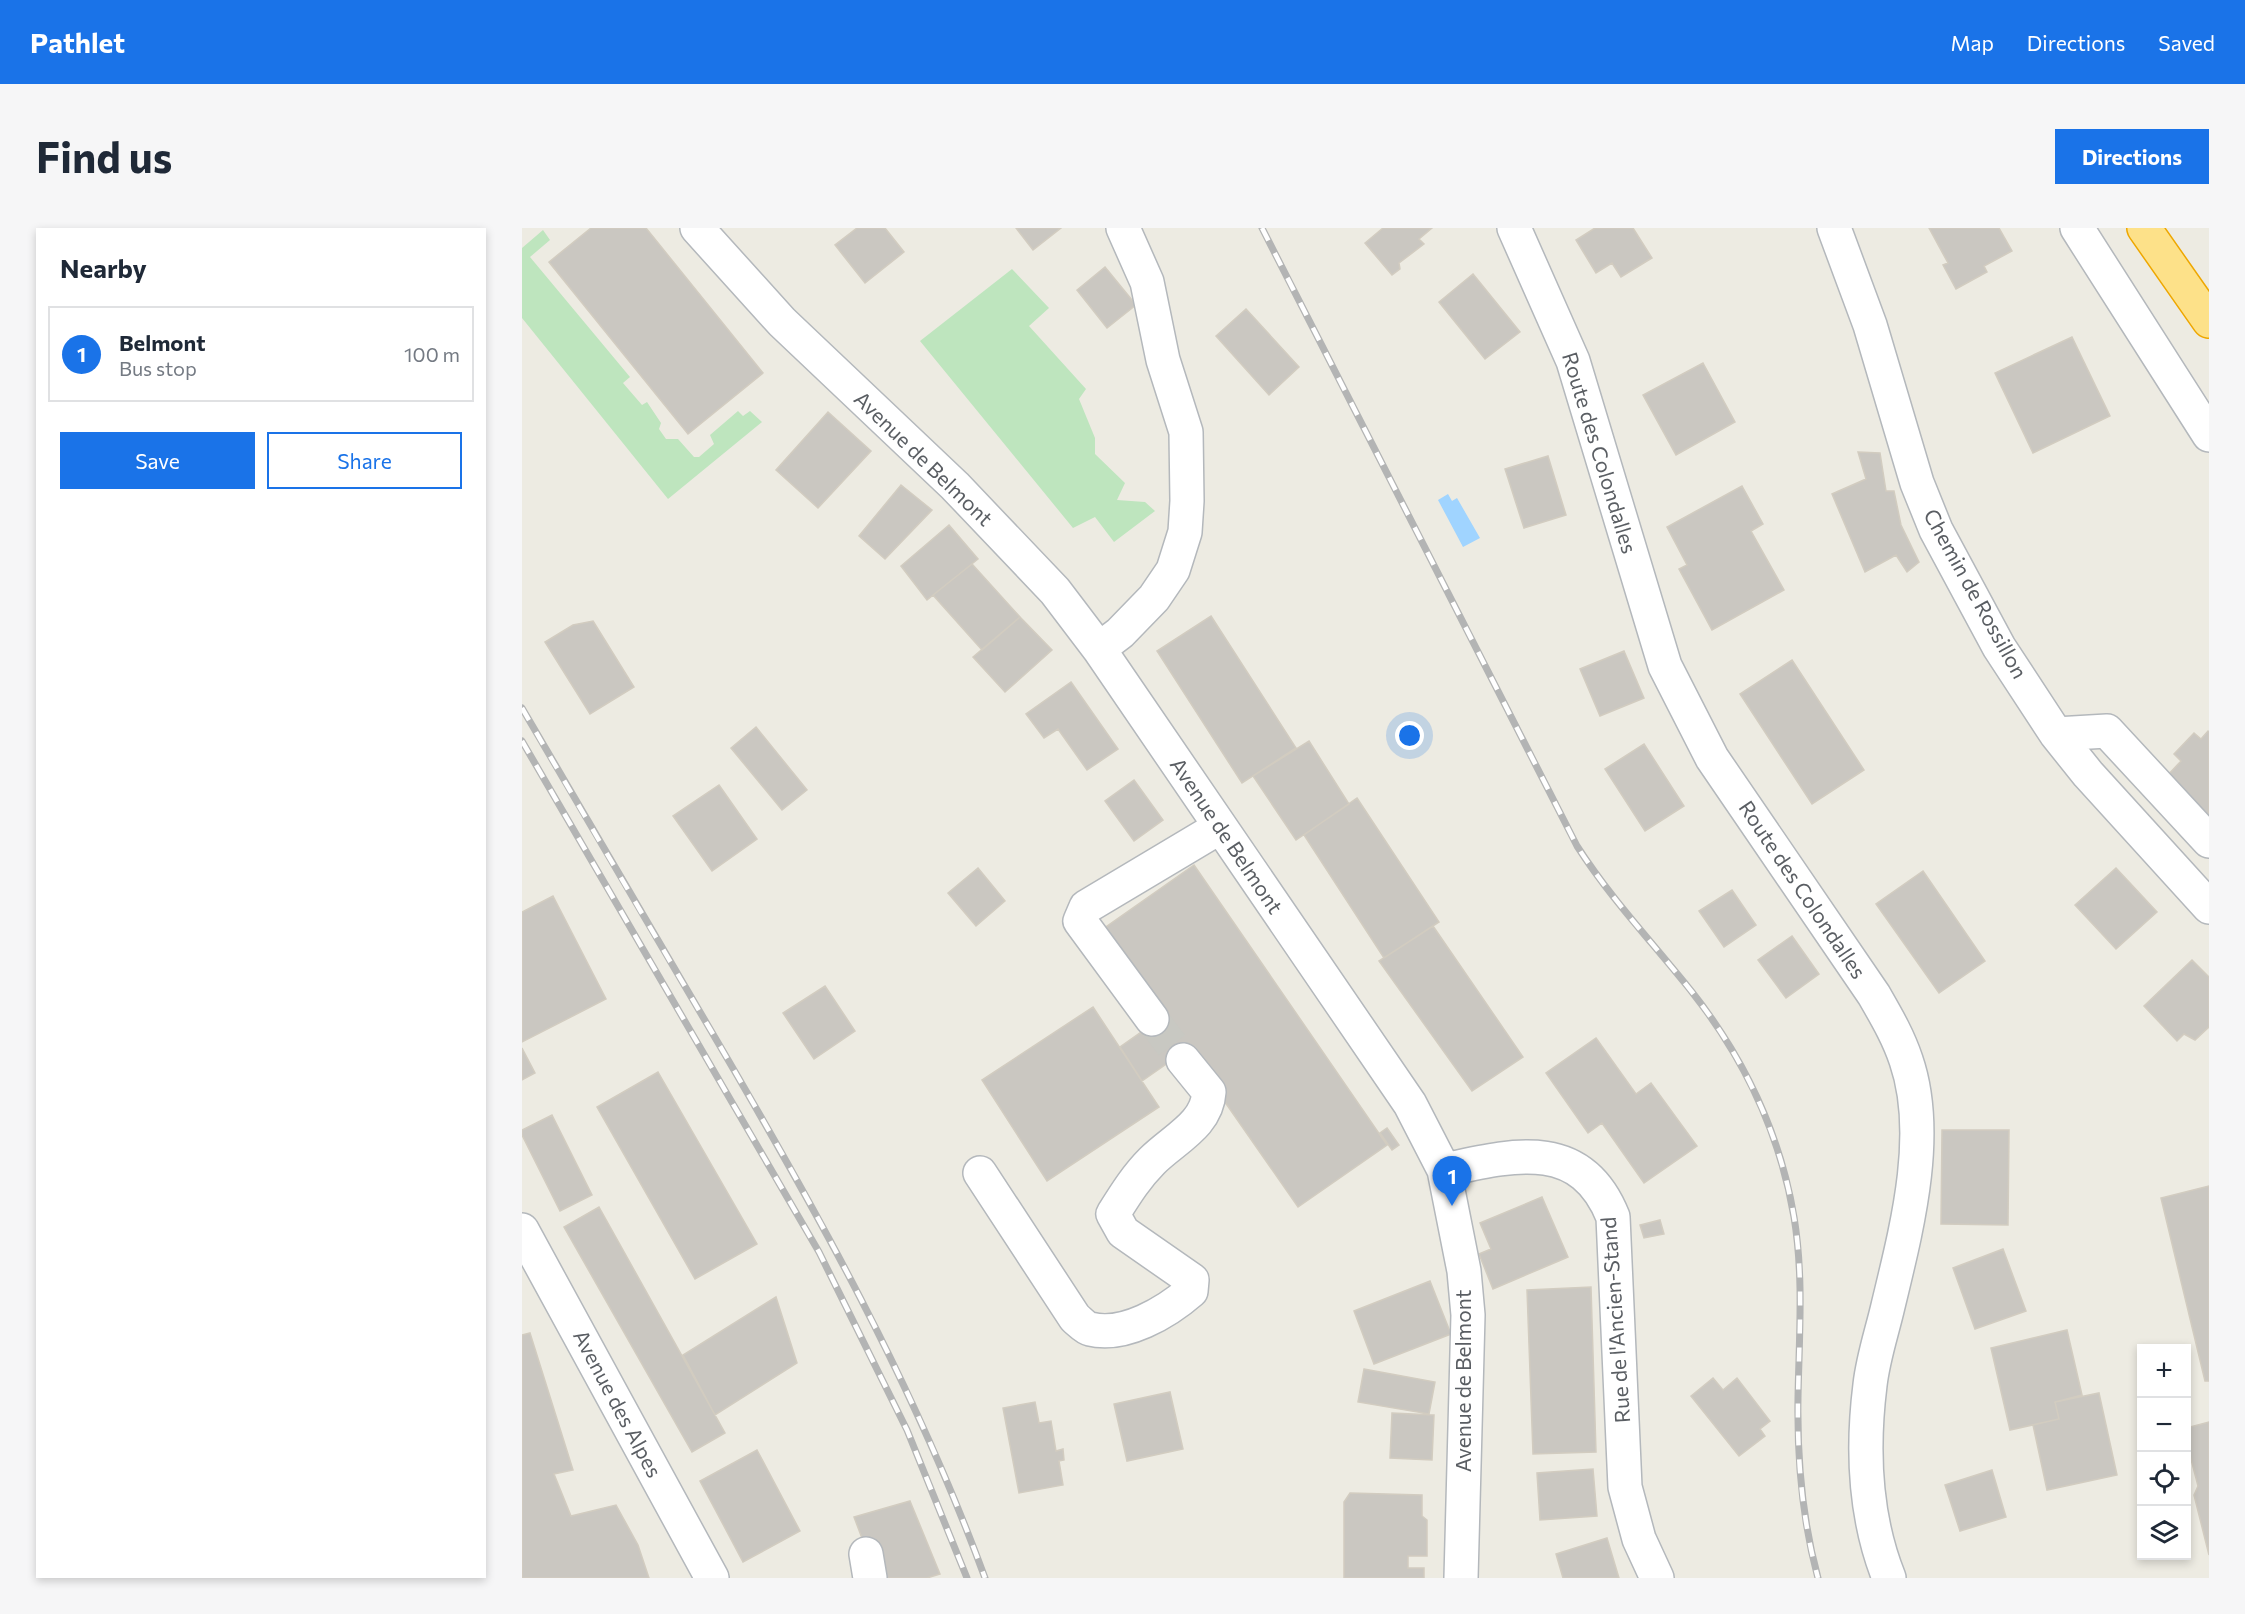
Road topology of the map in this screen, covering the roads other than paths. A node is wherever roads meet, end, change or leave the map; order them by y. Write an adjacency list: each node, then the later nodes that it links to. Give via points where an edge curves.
1 (697, 228): 9 (street, Avenue de Belmont, via 782,322 954,486 1055,591)
2 (1123, 228): 9 (street, via 1147,282 1163,360 1186,432 1187,501 1185,532 1173,570 1154,598)
3 (1514, 228): 24 (street, Route des Colondalles, via 1573,361 1665,666 1712,758 1874,994 1907,1062 1917,1151 1914,1186 1872,1374 1867,1424 1866,1468 1872,1518)
4 (1834, 228): 10 (street, Chemin de Rossillon, via 1870,325 1917,483 1936,530 1999,646)
5 (2077, 228): 8 (street)
6 (2144, 228): 7 (highway)
7 (2209, 321)
8 (2209, 435)
9 (1099, 649): 11 (street, Avenue de Belmont)
10 (2056, 734): 12 (street, via 2107,731); 13 (street, Chemin de Rossillon)
11 (1220, 827): 14 (street, via 1086,907 1080,921); 18 (street, Avenue de Belmont, via 1410,1104)
12 (2209, 841)
13 (2209, 908)
14 (1152, 1019)
15 (1183, 1060): 16 (street)
16 (1209, 1092): 17 (street, via 1217,1101); 19 (street, via 1208,1105 1200,1119 1153,1160 1113,1214 1123,1232 1192,1280 1191,1291 1157,1317 1109,1331 1088,1329 1075,1318)
17 (1204, 1146)
18 (1444, 1170): 22 (street, Avenue de Belmont, via 1464,1271 1468,1315); 23 (street, Rue de l'Ancien-Stand, via 1516,1157 1549,1158 1588,1177 1604,1194 1613,1217 1624,1487 1639,1539)
19 (980, 1173)
20 (522, 1230): 21 (street, Avenue des Alpes)
21 (712, 1578)
22 (1461, 1578)
23 (1657, 1578)
24 (1889, 1578)

